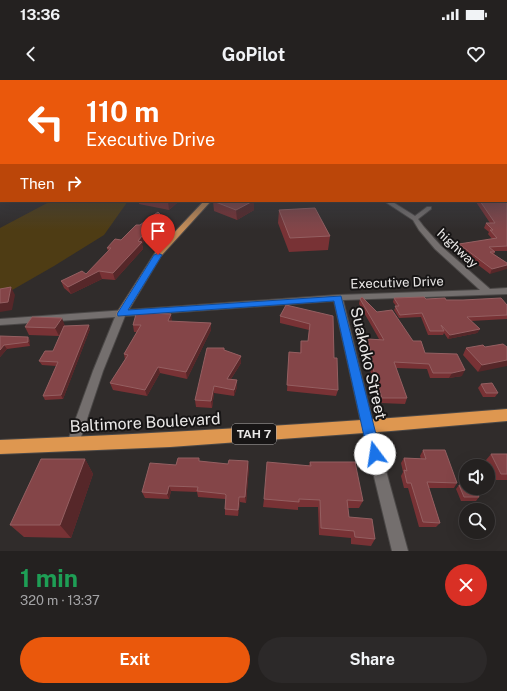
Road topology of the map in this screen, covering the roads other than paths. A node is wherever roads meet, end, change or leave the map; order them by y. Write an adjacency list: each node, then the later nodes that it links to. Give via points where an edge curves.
1 (207, 202): 8 (main road, via 158,255)
2 (389, 202): 4 (street, highway)
3 (429, 208): 4 (street)
4 (415, 219): 6 (street, highway, via 441,249)
5 (507, 291): 6 (street, Executive Drive)
6 (488, 292): 7 (street, Executive Drive)
7 (338, 298): 8 (street, Executive Drive); 11 (street, Suakoko Street)
8 (121, 314): 9 (street, Executive Drive); 12 (street)
9 (0, 322)
10 (507, 415): 11 (highway, Baltimore Boulevard / TAH 7)
11 (368, 426): 12 (highway, Baltimore Boulevard / TAH 7, via 170,440); 14 (street, Suakoko Street)
12 (73, 443): 13 (highway, Baltimore Boulevard / TAH 7)
13 (0, 447)
14 (400, 551)

